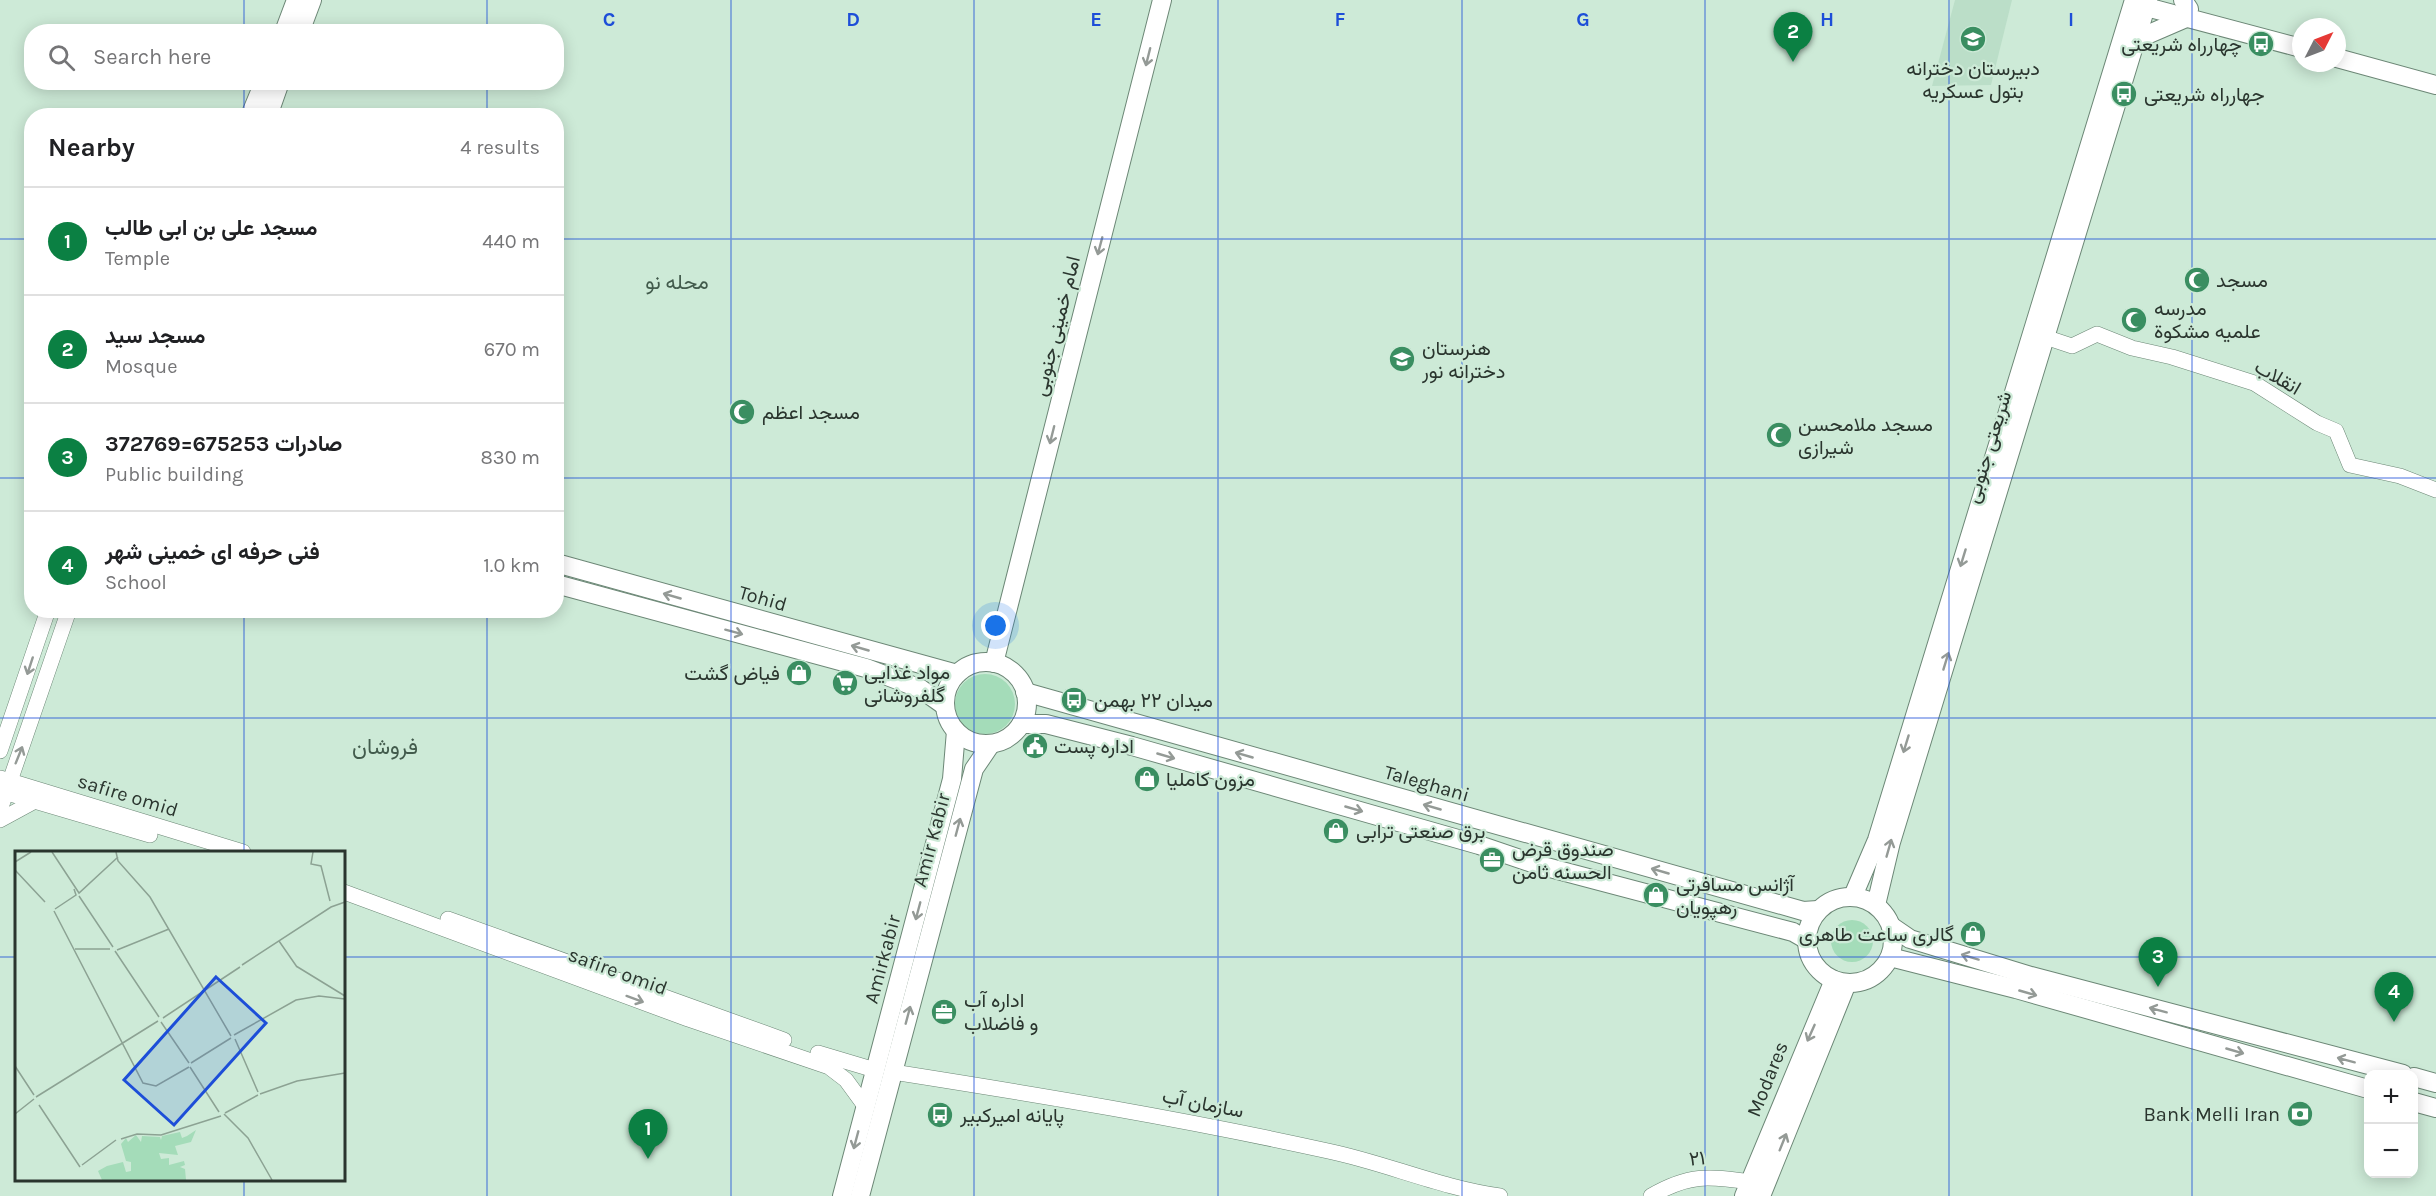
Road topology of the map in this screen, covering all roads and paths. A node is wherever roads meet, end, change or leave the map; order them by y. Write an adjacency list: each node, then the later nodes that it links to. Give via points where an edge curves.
1 (296, 0): 6 (main road)
2 (312, 0): 7 (main road)
3 (1162, 0): 25 (main road, امام خمینی جنوبی, one-way to 25)
4 (2142, 1): 5 (main road, via 2160,1); 9 (main road, شریعتی جنوبی); 49 (main road, شریعتی جنوبی, one-way to 49, via 1876,840)
5 (2186, 9): 8 (main road); 9 (main road); 10 (main road)
6 (293, 24)
7 (295, 24)
8 (2292, 37)
9 (2135, 40): 19 (main road, شریعتی جنوبی)
10 (2292, 45)
11 (2346, 51): 13 (main road)
12 (2346, 60): 14 (main road)
13 (2436, 76)
14 (2436, 85)
15 (261, 90): 17 (main road)
16 (277, 90): 18 (main road)
17 (253, 108)
18 (271, 108)
19 (2044, 337): 20 (street, انقلاب, via 2072,346 2097,334 2254,383 2302,415 2336,431 2350,465 2400,476); 50 (main road, شریعتی جنوبی, one-way to 19, via 1891,842)
20 (2436, 490)
21 (564, 565): 26 (main road, Tohid, one-way to 21)
22 (564, 586): 28 (main road, Tohid, one-way to 28, via 866,668)
23 (45, 618): 32 (street, one-way to 32)
24 (66, 618): 33 (street)
25 (994, 663): 27 (main road, via 968,666); 29 (main road, via 1014,674)
26 (929, 668): 27 (main road, Tohid); 28 (main road, via 928,685)
27 (957, 674): 31 (main road, via 950,683)
28 (921, 689): 31 (main road, Tohid)
29 (1025, 692): 30 (main road, Taleghani); 34 (main road, via 1027,703)
30 (1054, 702): 35 (main road, via 1045,708); 51 (main road, Taleghani, one-way to 30, via 1803,910)
31 (945, 705): 36 (main road)
32 (14, 717): 33 (street, via 22,726); 38 (street)
33 (33, 720): 41 (street, one-way to 33)
34 (1021, 724): 35 (main road); 37 (main road, via 1013,734)
35 (1046, 724): 54 (main road, one-way to 54, via 1535,864 1793,932)
36 (956, 731): 37 (main road, via 978,744); 39 (main road, Amirkabir)
37 (991, 744): 40 (main road, Amir Kabir)
38 (0, 752)
39 (954, 764): 40 (main road); 58 (main road, Amirkabir, one-way to 58)
40 (974, 769): 58 (main road, Amir Kabir, one-way to 40)
41 (4, 785): 42 (street, safire omid); 43 (street); 46 (street, safire omid)
42 (35, 801): 44 (street); 45 (street, safire omid)
43 (0, 810)
44 (0, 820)
45 (207, 851)
46 (239, 851)
47 (345, 883): 58 (street, safire omid, via 831,1057)
48 (345, 892): 63 (street, safire omid, one-way to 63, via 829,1067 846,1080)
49 (1853, 896): 50 (main road); 51 (main road, via 1828,902)
50 (1876, 905): 52 (main road)
51 (1818, 910): 54 (main road)
52 (1891, 926): 53 (main road); 55 (main road)
53 (1910, 939): 55 (main road); 57 (main road, one-way to 53, via 2031,976)
54 (1807, 940): 56 (main road, via 1815,964)
55 (1896, 959): 56 (main road, via 1862,981); 61 (main road, one-way to 61)
56 (1841, 981): 65 (main road, Modares)
57 (2388, 1070)
58 (884, 1071): 63 (main road, Amirkabir); 67 (main road, Amir Kabir); 68 (street, سازمان آب, via 1078,1100 1209,1125 1368,1159 1465,1191)
59 (2418, 1078): 60 (main road)
60 (2436, 1083)
61 (2364, 1088)
62 (2418, 1103): 64 (main road)
63 (866, 1106): 66 (main road, Amirkabir, one-way to 66)
64 (2436, 1108)
65 (1752, 1191): 69 (street, ۲۱, via 1713,1177 1675,1182)
66 (842, 1196)
67 (860, 1196)
68 (1500, 1196)
69 (1651, 1196)

